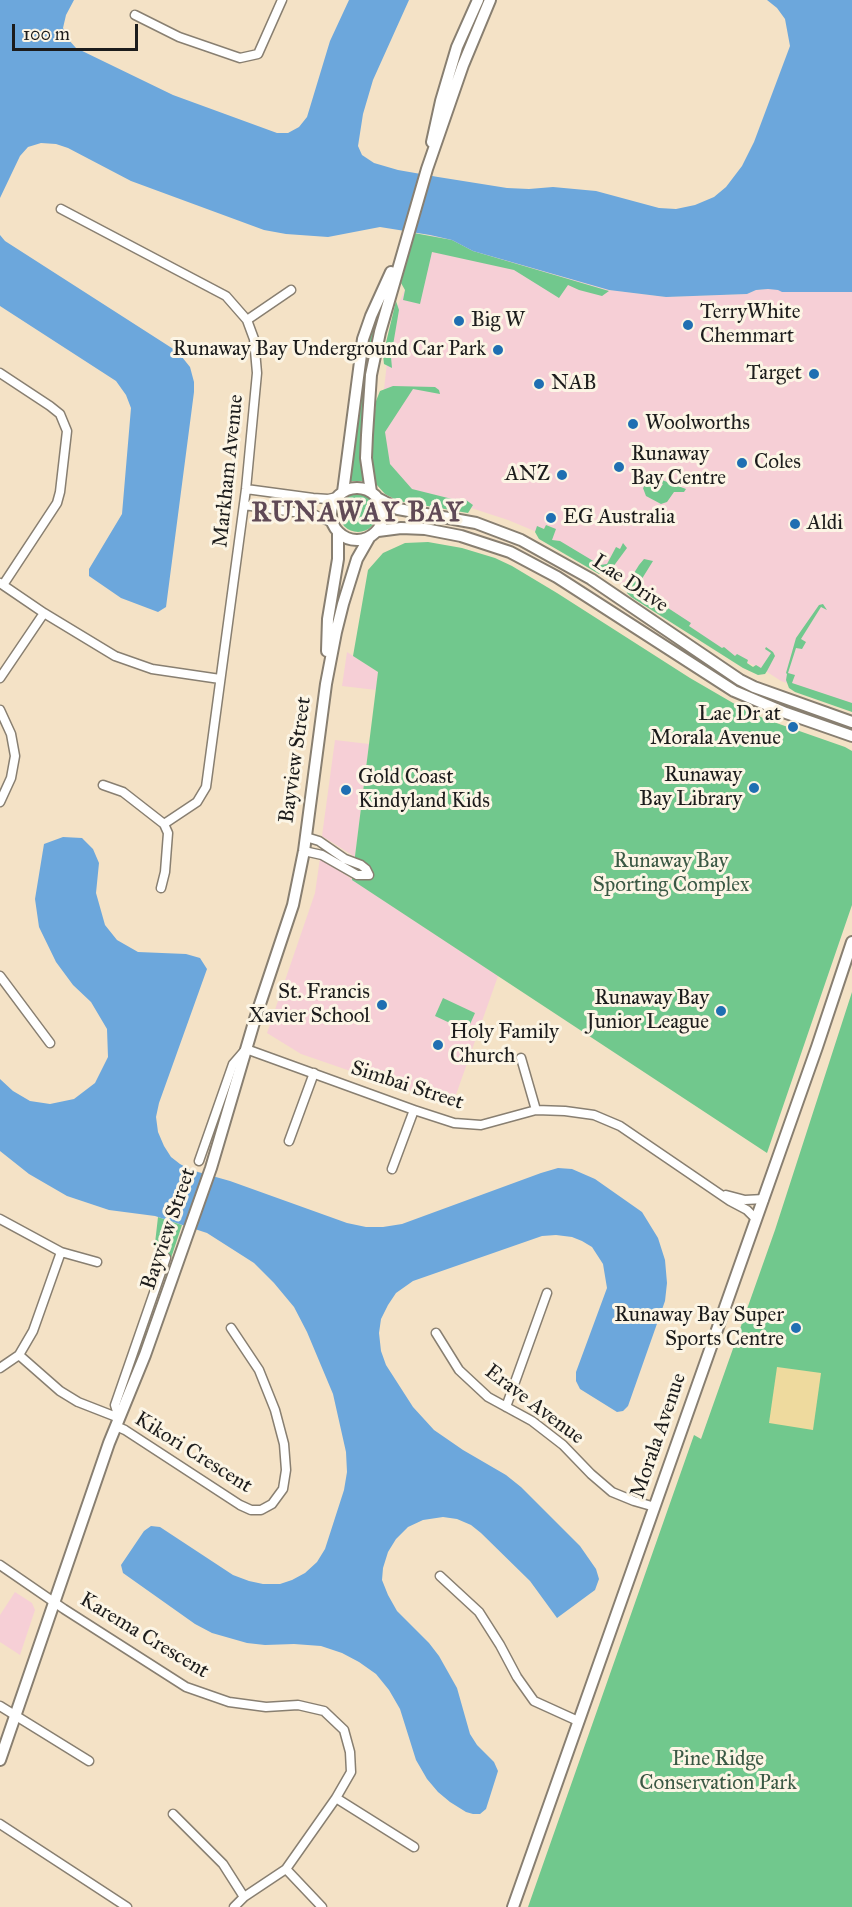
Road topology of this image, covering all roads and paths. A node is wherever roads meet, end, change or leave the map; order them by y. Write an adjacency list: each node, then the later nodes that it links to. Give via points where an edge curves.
1 (282, 0): 4 (street, via 258,54 240,58 179,37)
2 (478, 0): 5 (main road, via 457,47)
3 (490, 0): 5 (main road)
4 (135, 15)
5 (450, 85): 7 (main road)
6 (61, 209): 9 (street, Markham Avenue, via 218,291)
7 (405, 241): 12 (main road, via 363,339); 13 (main road, via 371,375 366,458)
8 (291, 290): 9 (street)
9 (247, 320): 11 (street, Markham Avenue, via 254,339 257,373)
10 (0, 373): 19 (street, via 60,414 67,431 57,502)
11 (246, 489): 12 (street, via 320,499); 14 (street, Markham Avenue)
12 (340, 495): 13 (main road, via 357,488); 16 (main road, via 331,510)
13 (375, 495): 15 (main road, Lae Drive, via 408,512); 17 (main road, via 384,515)
14 (244, 505): 16 (street, via 315,515); 22 (street, Markham Avenue)
15 (483, 525): 18 (main road); 25 (main road, Lae Drive, via 527,543 581,574 740,680)
16 (335, 528): 17 (main road, via 350,540); 23 (main road, Bayview Street, via 338,559 328,619)
17 (374, 535): 18 (main road, Lae Drive, via 393,528 417,528); 23 (main road, Bayview Street, via 357,559)
18 (466, 537): 26 (main road, Lae Drive, via 547,570 734,691)
19 (2, 584): 20 (street)
20 (44, 613): 21 (street); 22 (street, via 135,664)
21 (0, 678)
22 (220, 679): 29 (street, Markham Avenue, via 206,787 197,802)
23 (326, 684): 30 (main road, Bayview Street)
24 (0, 710): 28 (street, via 11,734 15,756 11,778)
25 (852, 722)
26 (852, 736)
27 (103, 785): 29 (street, via 123,792)
28 (0, 802)
29 (164, 824): 32 (street, via 168,834)
30 (306, 837): 31 (main road, Bayview Street); 31 (street, via 361,865 369,875 357,875 322,855)
31 (304, 851): 36 (main road, Bayview Street, via 293,905)
32 (161, 888)
33 (851, 946): 45 (main road, Morala Avenue)
34 (0, 976): 35 (street)
35 (50, 1043)
36 (246, 1049): 38 (street, Simbai Street); 42 (street, Bayview Street, via 233,1064); 57 (main road, Bayview Street, via 211,1168)
37 (521, 1058): 40 (street)
38 (314, 1073): 39 (street, Simbai Street); 41 (street)
39 (414, 1110): 40 (street, Simbai Street, via 454,1123 481,1125); 43 (street)
40 (536, 1110): 44 (street, Simbai Street, via 594,1114 620,1126)
41 (289, 1141)
42 (199, 1161)
43 (392, 1169)
44 (717, 1192): 45 (street, Simbai Street, via 745,1200); 47 (street, Simbai Street)
45 (764, 1199): 47 (main road, Morala Avenue)
46 (0, 1219): 48 (street)
47 (756, 1219): 58 (main road, Morala Avenue)
48 (61, 1252): 50 (street); 54 (street, via 33,1331)
49 (166, 1258): 57 (street, Bayview Street, via 115,1405)
50 (97, 1262)
51 (547, 1293): 56 (street)
52 (231, 1328): 57 (street, Kikori Crescent, via 259,1370 284,1444 283,1489 272,1504 261,1510 240,1505)
53 (436, 1333): 56 (street, Erave Avenue, via 459,1370 488,1397)
54 (19, 1355): 55 (street); 57 (street, Kikori Crescent, via 60,1391)
55 (0, 1368)
56 (506, 1407): 58 (street, Erave Avenue, via 563,1445 612,1492)
57 (118, 1422): 61 (main road, Bayview Street)
58 (655, 1506): 64 (main road, Morala Avenue)
59 (0, 1565): 61 (street, Karema Crescent)
60 (440, 1576): 64 (street, via 479,1612 534,1701)
61 (53, 1602): 63 (main road, Bayview Street); 67 (street, Karema Crescent, via 186,1687 229,1702 266,1707 298,1705 324,1711 344,1730 350,1752 351,1772)
62 (0, 1706): 63 (street)
63 (15, 1715): 65 (main road, Bayview Street); 66 (street)
64 (578, 1721): 76 (main road, Morala Avenue)
65 (0, 1760)
66 (89, 1761)
67 (336, 1798): 70 (street); 71 (street, Karema Crescent)
68 (173, 1814): 72 (street, via 223,1864)
69 (0, 1824): 73 (street)
70 (414, 1847)
71 (286, 1869): 72 (street, Karema Crescent); 75 (street)
72 (244, 1897): 74 (street, Karema Crescent)
73 (127, 1907)
74 (234, 1907)
75 (322, 1907)
76 (513, 1907)

